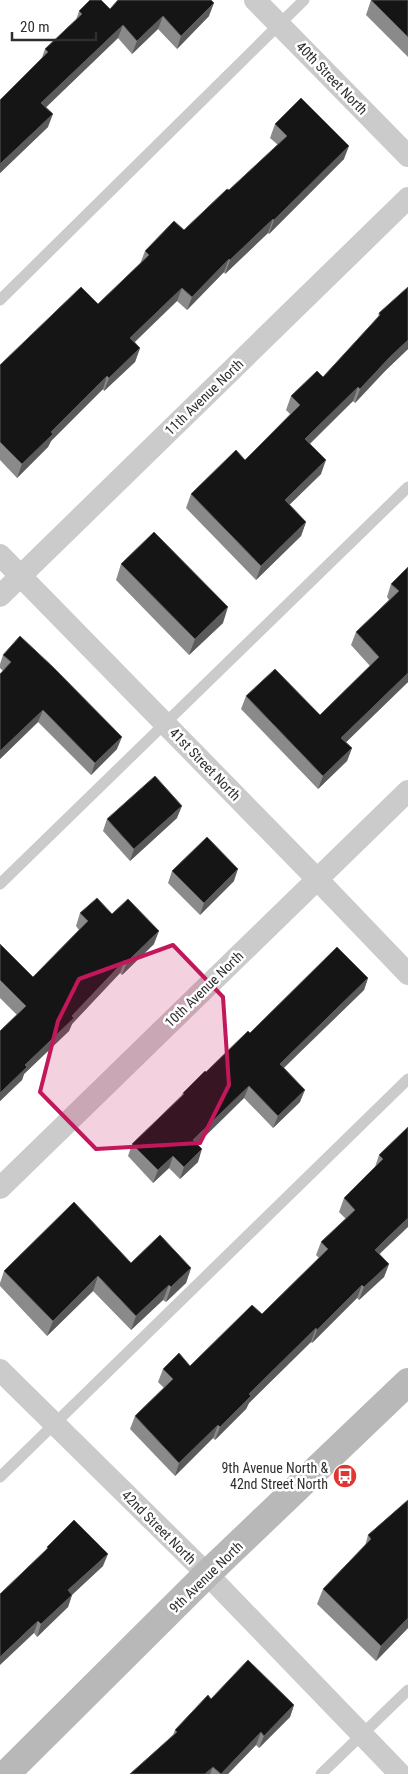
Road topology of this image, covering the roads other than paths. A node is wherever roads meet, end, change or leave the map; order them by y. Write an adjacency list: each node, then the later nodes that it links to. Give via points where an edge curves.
1 (255, 0): 3 (street, 40th Street North)
2 (304, 0): 3 (lane)
3 (279, 24): 4 (street, 40th Street North); 6 (lane)
4 (408, 156)
5 (408, 198): 9 (street, 11th Avenue North)
6 (0, 300)
7 (408, 488): 11 (lane)
8 (0, 555): 9 (street, 41st Street North)
9 (21, 577): 10 (street, 11th Avenue North); 11 (street, 41st Street North)
10 (0, 596)
11 (165, 724): 13 (street, 41st Street North); 14 (lane)
12 (408, 791): 13 (street, 10th Avenue North)
13 (317, 879): 15 (street, 41st Street North); 17 (street, 10th Avenue North)
14 (0, 884)
15 (408, 974)
16 (408, 1079): 20 (lane)
17 (0, 1188)
18 (0, 1370): 20 (street, 42nd Street North)
19 (408, 1382): 22 (street, 9th Avenue North)
20 (55, 1424): 21 (lane); 22 (street, 42nd Street North)
21 (0, 1477)
22 (207, 1574): 24 (street, 42nd Street North); 25 (street, 9th Avenue North)
23 (408, 1690): 24 (lane)
24 (362, 1735): 26 (lane); 27 (street, 42nd Street North)
25 (6, 1774)
26 (321, 1774)
27 (400, 1774)

